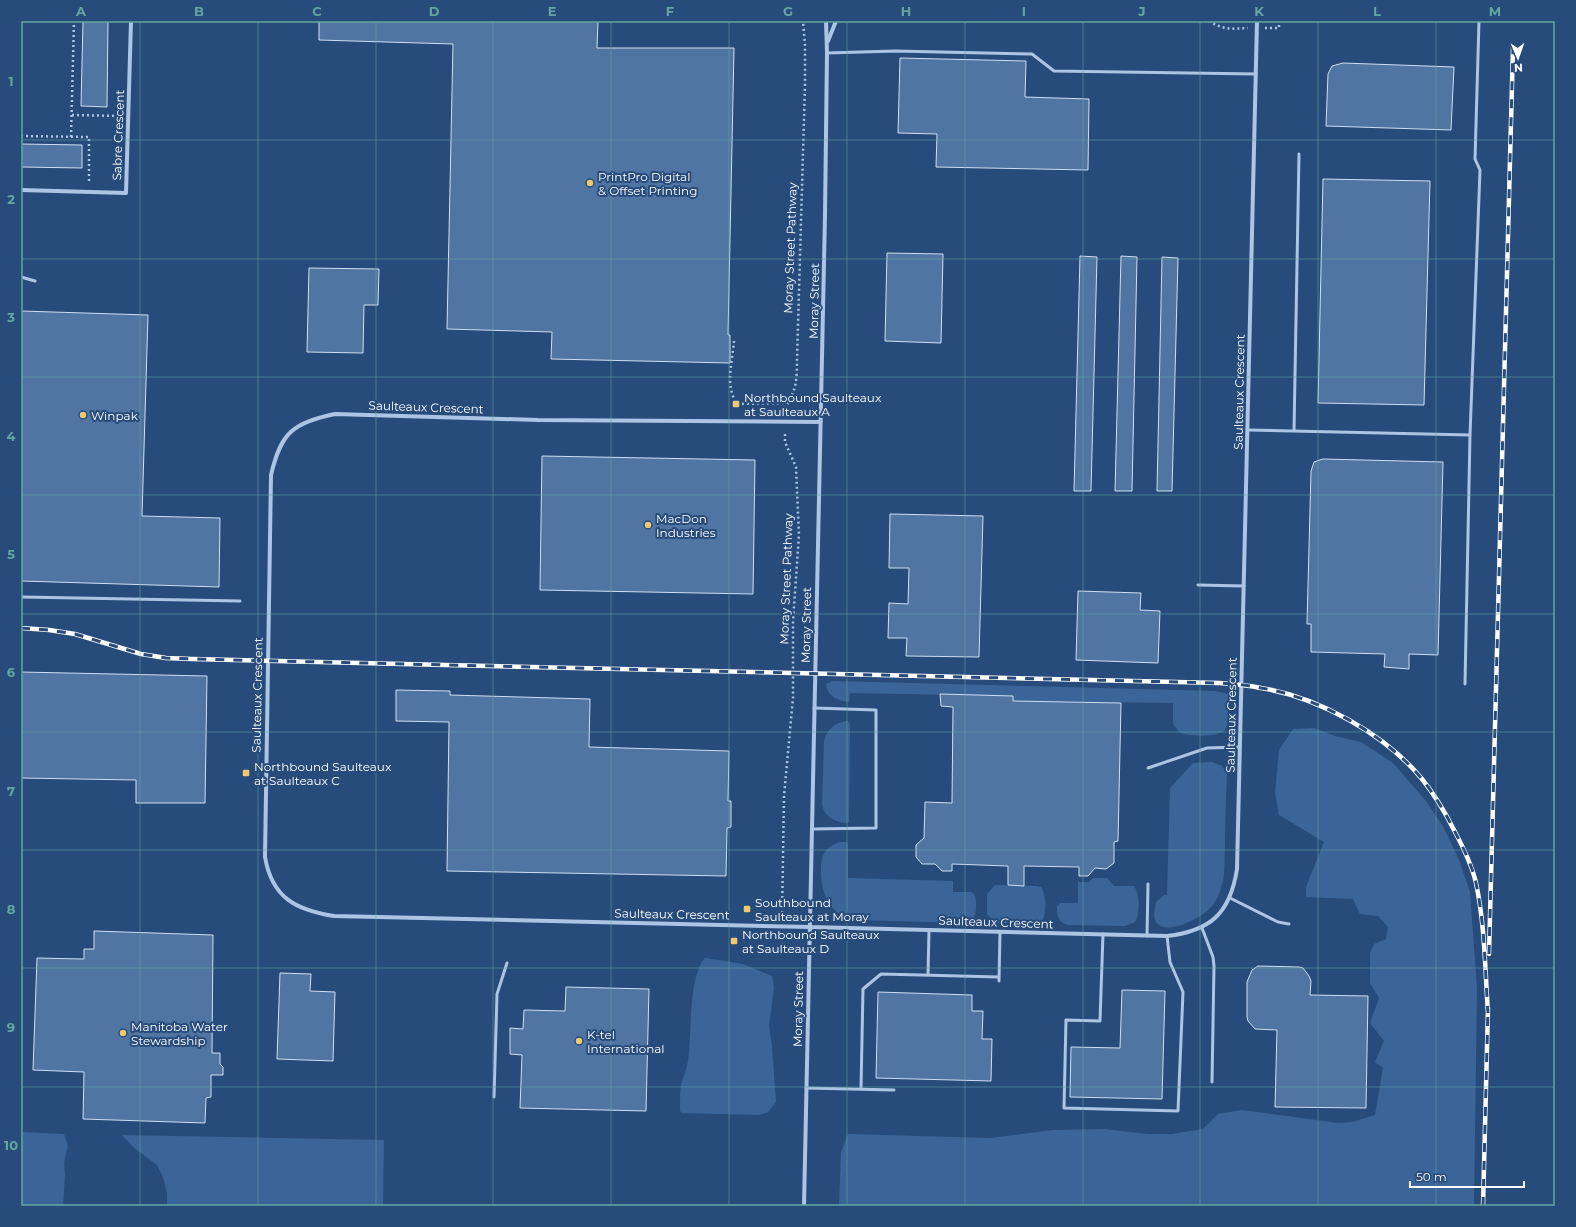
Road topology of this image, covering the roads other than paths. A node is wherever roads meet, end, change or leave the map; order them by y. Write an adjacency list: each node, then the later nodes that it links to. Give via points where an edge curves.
1 (131, 21): 10 (street, Sabre Crescent, via 126,192)
2 (826, 21): 6 (street, Moray Street)
3 (836, 21): 6 (street, Moray Street)
4 (1257, 21): 8 (street, Saulteaux Crescent)
5 (1479, 21): 16 (lane, via 1475,159 1480,170)
6 (827, 44): 7 (street, Moray Street)
7 (828, 53): 8 (lane, via 895,50 1032,54 1054,71); 13 (street, Moray Street)
8 (1256, 74): 14 (street, Saulteaux Crescent)
9 (1299, 154): 15 (lane)
10 (21, 190)
11 (21, 277): 12 (lane)
12 (35, 281)
13 (821, 422): 22 (street, Moray Street); 29 (street, Saulteaux Crescent, via 492,419 335,414 293,428 282,443 271,475 265,857 267,870 285,898 299,908 334,916)
14 (1248, 430): 15 (lane); 18 (street, Saulteaux Crescent)
15 (1294, 431): 16 (lane)
16 (1470, 435): 21 (lane)
17 (1198, 585): 18 (lane)
18 (1244, 586): 23 (street, Saulteaux Crescent)
19 (22, 597): 20 (lane)
20 (240, 601)
21 (1465, 684)
22 (814, 708): 25 (street, Moray Street); 25 (lane, via 876,710 876,828)
23 (1240, 747): 24 (lane, via 1207,748); 27 (street, Saulteaux Crescent, via 1237,869)
24 (1148, 768)
25 (812, 829): 29 (street, Moray Street)
26 (1148, 884): 34 (lane)
27 (1230, 898): 28 (lane, via 1278,922); 30 (street, Saulteaux Crescent, via 1213,920)
28 (1289, 924)
29 (810, 927): 31 (street, Saulteaux Crescent); 41 (street, Moray Street)
30 (1202, 928): 35 (street, Saulteaux Crescent, via 1186,934); 40 (lane, via 1214,966)
31 (929, 930): 32 (street, Saulteaux Crescent); 37 (lane)
32 (1000, 932): 33 (street, Saulteaux Crescent); 38 (lane)
33 (1103, 934): 34 (street, Saulteaux Crescent); 35 (lane, via 1100,1021 1066,1020 1064,1108 1178,1111 1183,992 1170,962)
34 (1147, 936): 35 (street, Saulteaux Crescent)
35 (1166, 936)
36 (507, 963): 44 (lane, via 497,994)
37 (928, 975): 38 (lane); 42 (lane, via 881,974 864,989)
38 (999, 977): 39 (lane)
39 (999, 981)
40 (1212, 1082)
41 (806, 1088): 42 (lane); 45 (street, Moray Street)
42 (861, 1089): 43 (lane)
43 (894, 1090)
44 (494, 1097)
45 (804, 1206)

